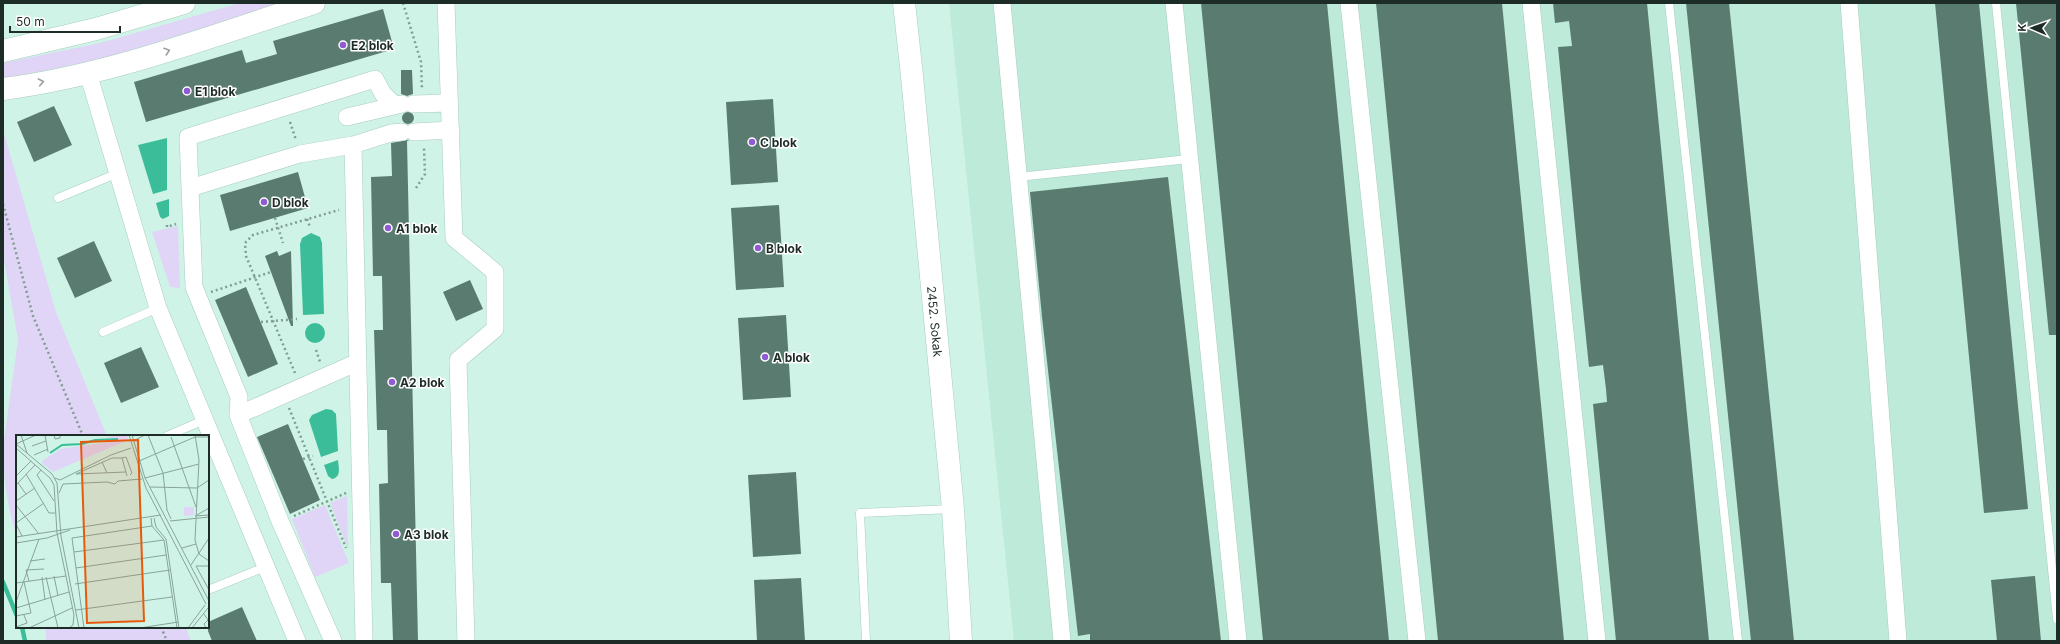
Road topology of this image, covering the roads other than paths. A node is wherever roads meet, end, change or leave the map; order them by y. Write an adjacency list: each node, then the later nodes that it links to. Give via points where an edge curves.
1 (184, 3): 12 (main road, via 96,29)
2 (314, 3): 13 (main road, one-way to 2, via 143,59)
3 (446, 3): 15 (street)
4 (904, 3): 31 (main road, 2452. Sokak)
5 (1002, 3): 22 (street)
6 (1174, 3): 20 (street)
7 (1349, 3): 43 (street)
8 (1531, 3): 44 (street)
9 (1669, 3): 45 (lane)
10 (1850, 3): 46 (street)
11 (1996, 3): 34 (lane)
12 (4, 48)
13 (88, 73): 14 (main road, one-way to 13); 21 (street)
14 (3, 89)
15 (450, 102): 16 (street); 18 (street)
16 (403, 104): 17 (street); 23 (street, via 384,94 376,79 188,136)
17 (347, 117)
18 (451, 130): 19 (street, via 391,133); 38 (street, via 454,238 495,272 495,329 458,360)
19 (353, 145): 23 (street, via 300,154); 27 (street)
20 (1190, 159): 22 (lane); 42 (street)
21 (118, 173): 24 (lane); 25 (street)
22 (1018, 177): 41 (street)
23 (190, 188): 28 (street, via 194,287 239,397)
24 (58, 198)
25 (158, 308): 26 (lane); 29 (street)
26 (103, 332)
27 (358, 362): 28 (street); 37 (street)
28 (238, 415): 36 (street, via 280,521)
29 (204, 420): 30 (lane); 32 (street)
30 (169, 435)
31 (953, 509): 39 (lane, via 860,513); 40 (main road, 2452. Sokak)
32 (265, 567): 33 (lane); 35 (street)
33 (209, 590)
34 (2057, 619)
35 (297, 641)
36 (333, 641)
37 (364, 641)
38 (466, 641)
39 (866, 641)
40 (961, 641)
41 (1062, 641)
42 (1238, 641)
43 (1417, 641)
44 (1597, 641)
45 (1738, 641)
46 (1898, 641)

